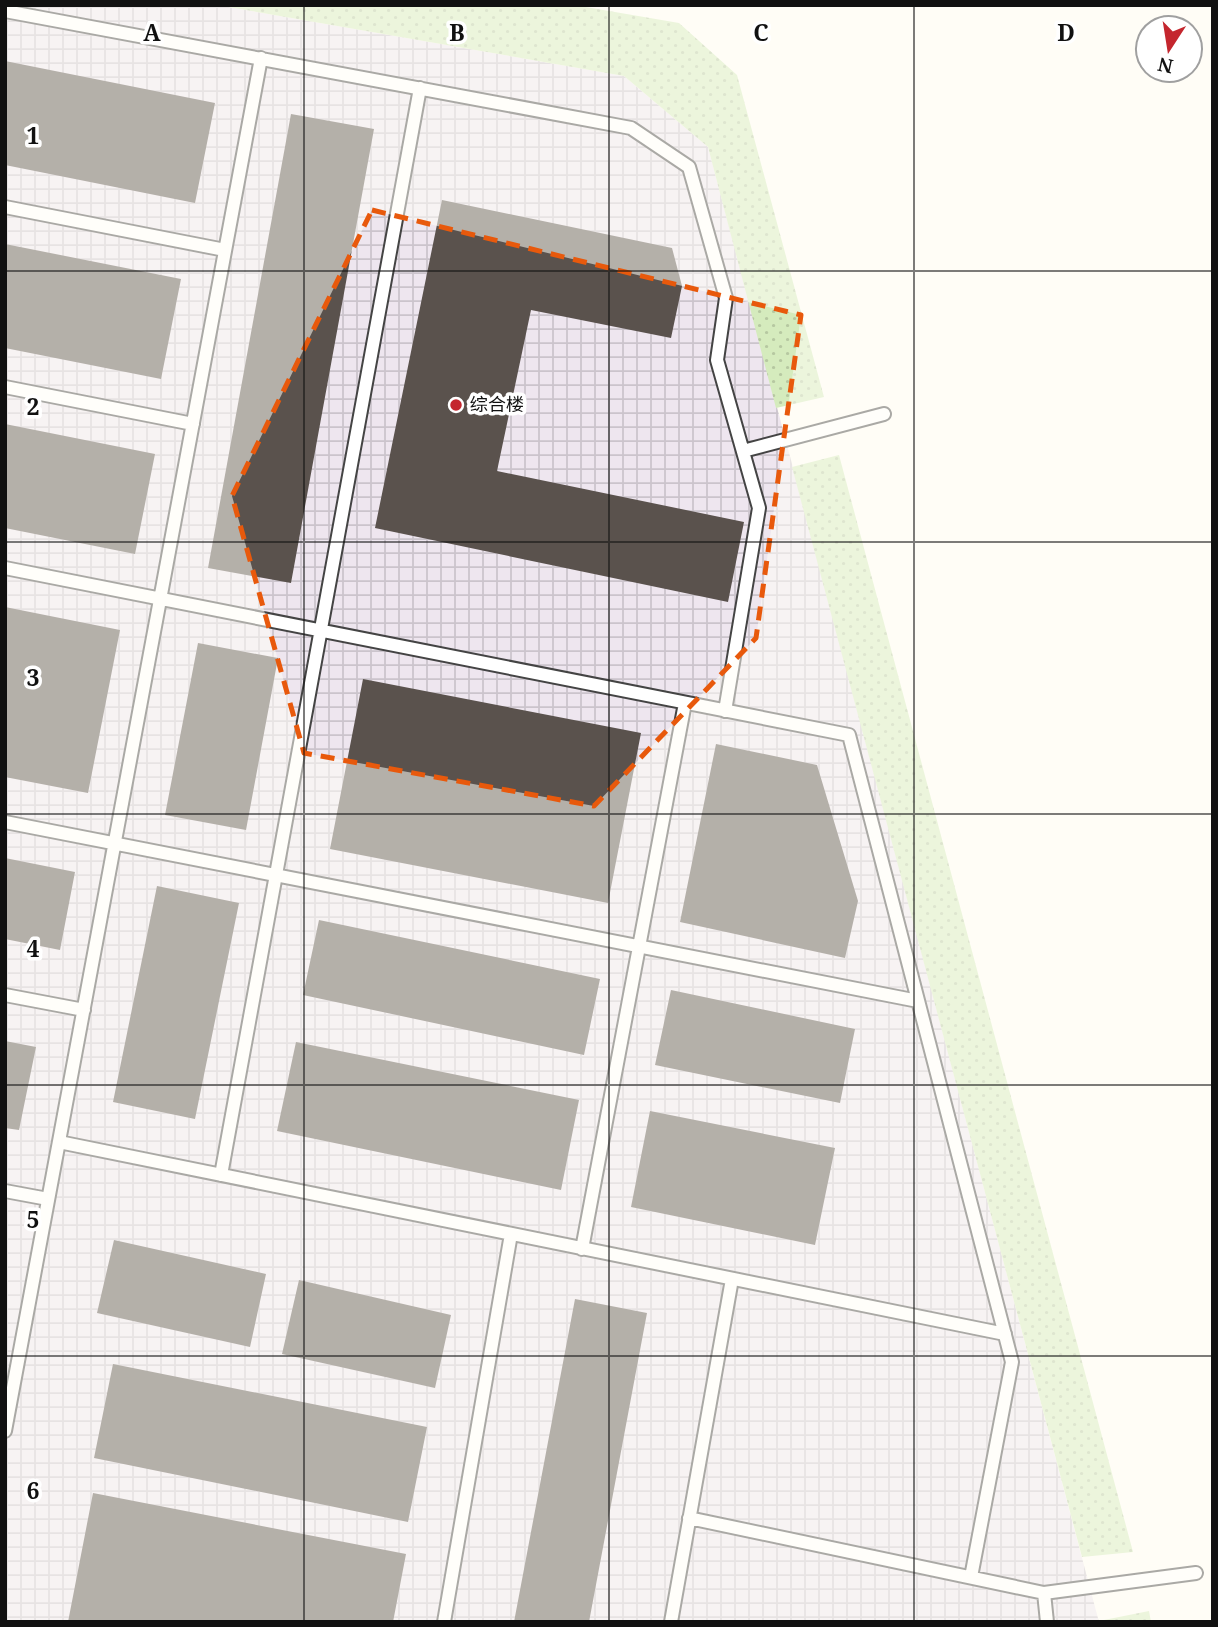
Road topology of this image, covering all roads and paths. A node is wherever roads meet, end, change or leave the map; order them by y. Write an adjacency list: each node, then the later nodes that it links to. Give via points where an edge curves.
1 (5, 11): 2 (lane)
2 (261, 58): 3 (lane); 5 (lane)
3 (420, 88): 9 (lane, via 631,128 689,167 726,298 717,360); 12 (lane)
4 (5, 207): 5 (lane)
5 (225, 250): 8 (lane)
6 (5, 387): 8 (lane)
7 (884, 414): 9 (lane)
8 (193, 424): 11 (lane)
9 (743, 451): 14 (lane, via 759,508)
10 (5, 568): 11 (lane)
11 (160, 598): 12 (lane); 16 (lane)
12 (321, 631): 13 (lane); 17 (lane)
13 (685, 703): 14 (lane); 18 (lane)
14 (725, 711): 20 (lane, via 849,736)
15 (5, 822): 16 (lane)
16 (115, 843): 17 (lane); 21 (lane)
17 (276, 875): 18 (lane); 23 (lane)
18 (640, 946): 20 (lane); 27 (lane)
19 (5, 995): 21 (lane)
20 (918, 1001): 29 (lane)
21 (84, 1010): 22 (lane)
22 (59, 1142): 23 (lane); 25 (lane)
23 (221, 1175): 26 (lane)
24 (5, 1191): 25 (lane)
25 (48, 1199): 30 (lane)
26 (511, 1234): 27 (lane); 35 (lane)
27 (582, 1249): 28 (lane)
28 (732, 1279): 29 (lane); 31 (lane)
29 (1004, 1335): 33 (lane, via 1012,1362)
30 (5, 1431)
31 (689, 1518): 33 (lane); 36 (lane)
32 (1196, 1573): 34 (lane)
33 (971, 1577): 34 (lane)
34 (1044, 1593): 37 (lane)
35 (444, 1622)
36 (671, 1622)
37 (1047, 1622)

